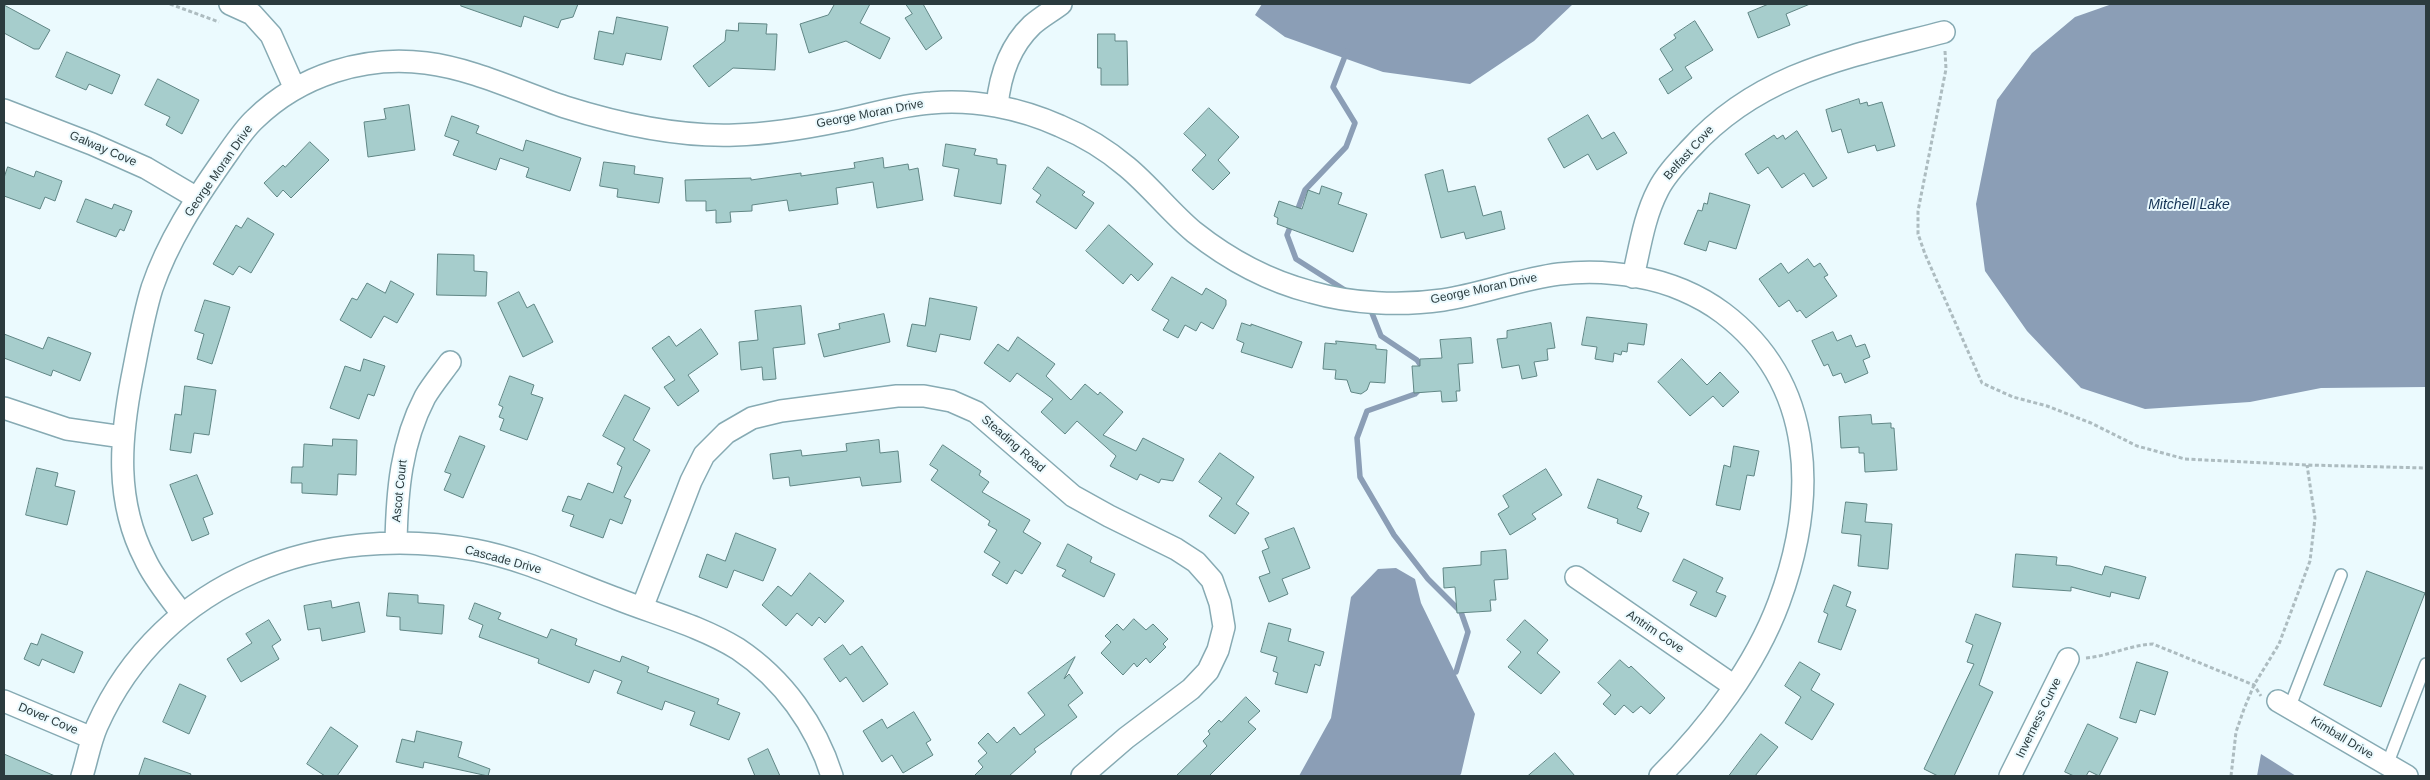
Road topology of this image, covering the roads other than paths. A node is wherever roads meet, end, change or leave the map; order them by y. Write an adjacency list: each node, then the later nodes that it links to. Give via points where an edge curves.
1 (1061, 4): 5 (street, via 1019,39 1007,61)
2 (227, 13): 4 (street, via 252,14 271,35)
3 (1944, 32): 8 (street, Belfast Cove, via 1831,62 1786,78 1744,102 1707,130 1659,188 1648,213)
4 (295, 89): 5 (street, George Moran Drive, via 318,77 354,66 392,61 430,63 622,123 677,132 732,135 787,130 841,121 894,107 935,102); 7 (street, George Moran Drive, via 254,120)
5 (997, 106): 8 (street, George Moran Drive, via 1059,125 1097,145 1131,170 1193,231 1230,258 1312,293 1357,301 1439,301 1564,273)
6 (4, 110): 7 (street, Galway Cove, via 137,164)
7 (197, 198): 11 (street, George Moran Drive, via 174,238 153,287 124,415)
8 (1633, 277): 19 (street, George Moran Drive, via 1673,286 1708,302 1737,324 1762,349 1796,413 1802,449 1802,494 1794,557 1778,607)
9 (450, 362): 12 (street, Ascot Court, via 426,395 410,431 400,470)
10 (4, 408): 11 (street, via 67,429)
11 (123, 437): 16 (street, George Moran Drive, via 123,490 131,527 146,563)
12 (396, 543): 15 (street, Cascade Drive, via 477,550 527,564); 16 (street, Cascade Drive, via 373,542 322,549 272,564 217,590)
13 (2341, 575): 21 (lane)
14 (1576, 577): 19 (street, Antrim Cove)
15 (642, 608): 25 (street, Cascade Drive, via 737,649 768,673 795,703 817,736); 26 (street, Steading Road, via 691,481 704,454 726,433 752,418 780,411 897,396 951,401 976,412 1073,496 1176,549 1196,562 1212,580 1224,627 1208,671 1191,689)
16 (182, 614): 22 (street, Cascade Drive, via 143,652 117,686)
17 (2068, 659): 28 (street, Inverness Curve)
18 (2426, 664): 23 (lane)
19 (1734, 686): 27 (street, George Moran Drive)
20 (4, 701): 22 (street, Dover Cove)
21 (2284, 704): 23 (street, Kimball Drive)
22 (92, 738): 24 (street, Cascade Drive)
23 (2387, 765): 29 (street, Kimball Drive)
24 (82, 776)
25 (832, 776)
26 (1082, 776)
27 (1660, 776)
28 (2010, 776)
29 (2407, 776)

